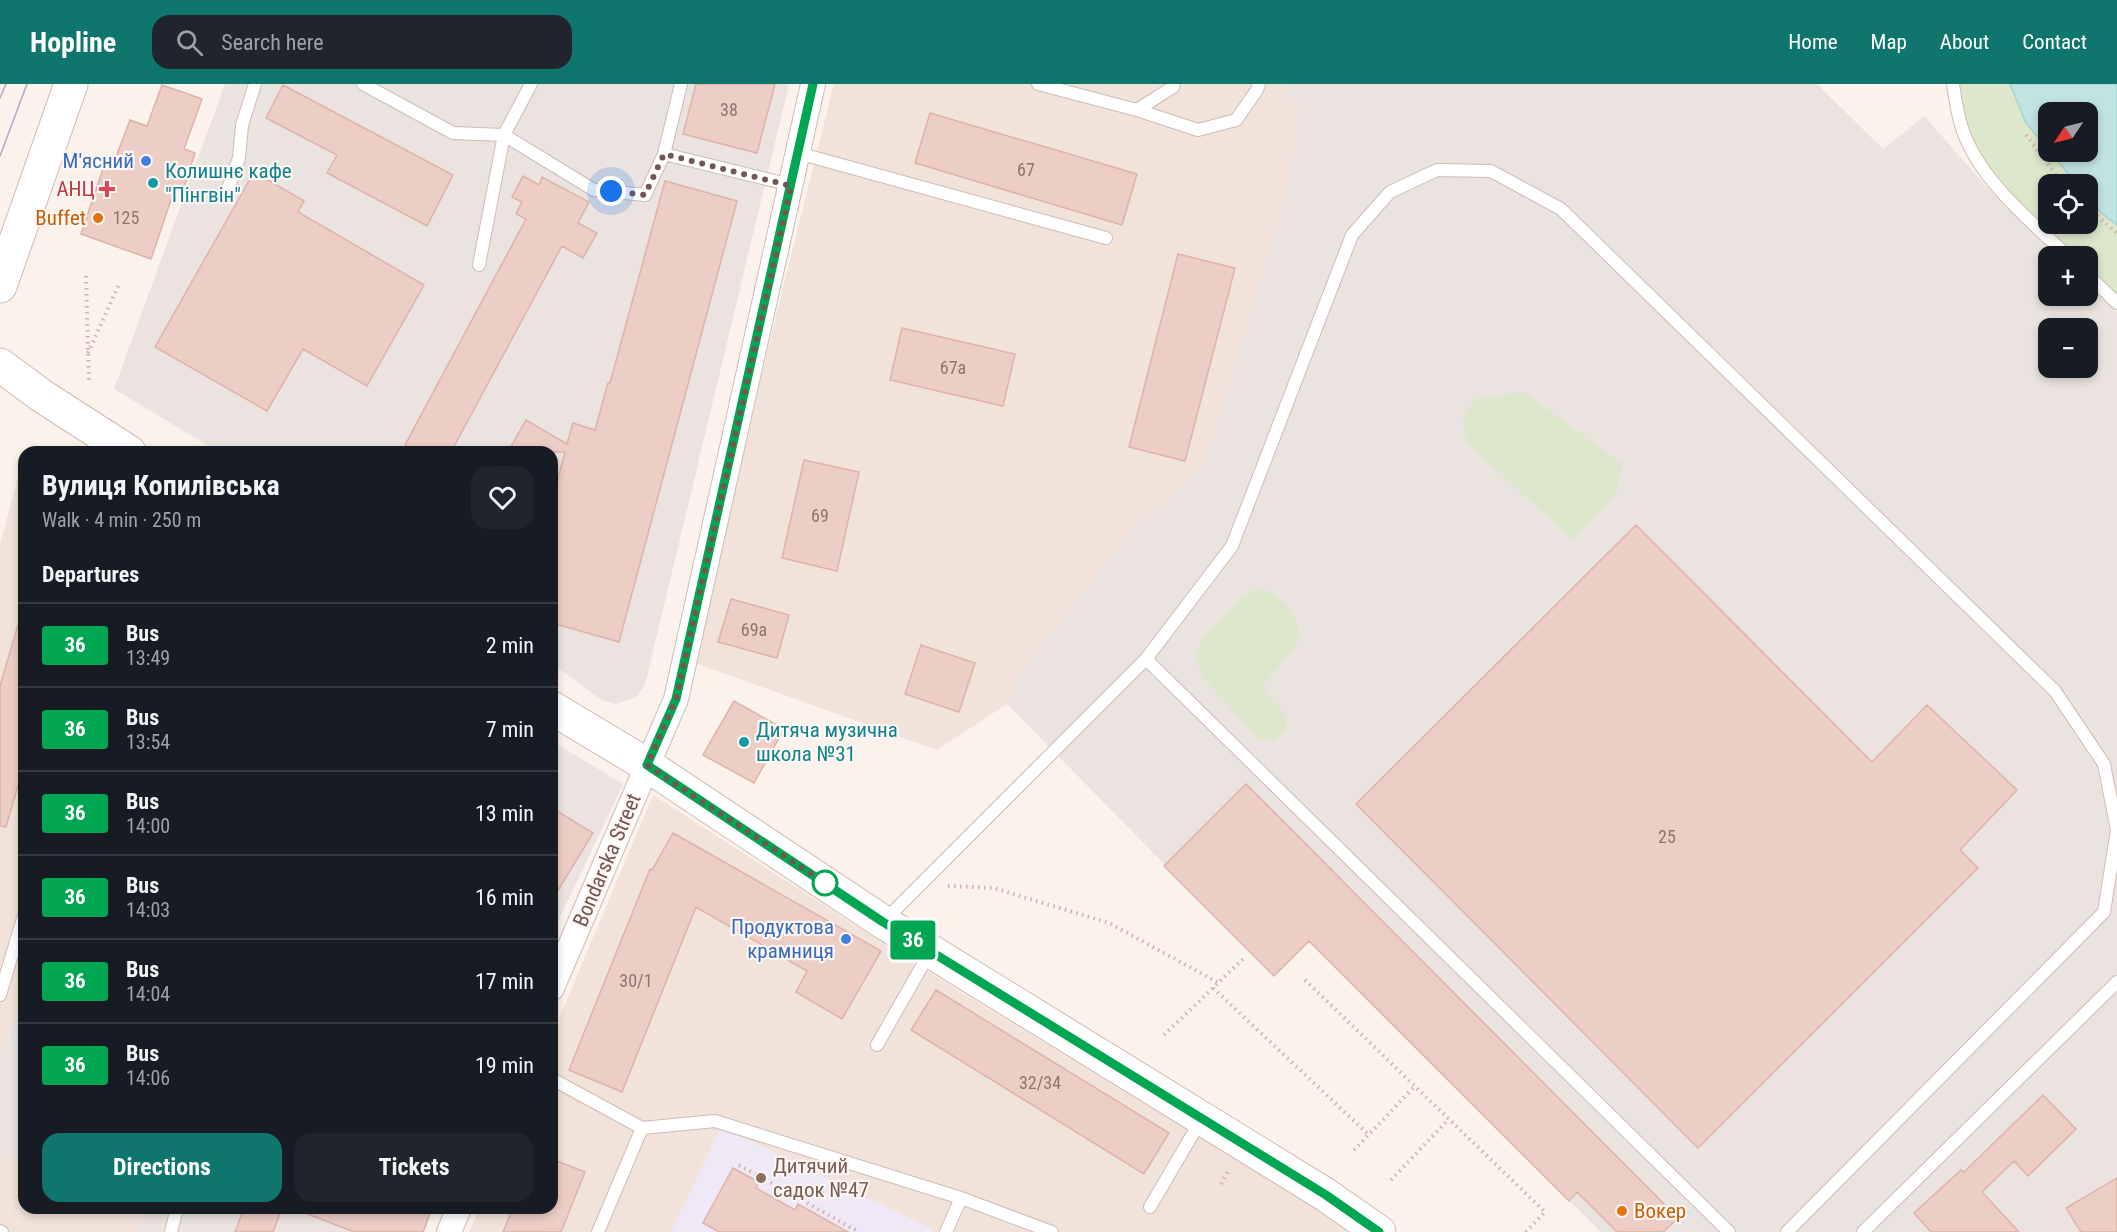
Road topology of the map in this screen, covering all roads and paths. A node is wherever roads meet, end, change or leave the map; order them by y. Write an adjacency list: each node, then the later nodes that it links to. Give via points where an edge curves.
1 (71, 84): 28 (main road)
2 (255, 84): 19 (lane, via 242,125 239,158)
3 (363, 84): 13 (lane, via 453,133)
4 (531, 84): 13 (lane)
5 (681, 84): 16 (lane)
6 (813, 84): 15 (street, Bondarska Street)
7 (1038, 84): 11 (lane)
8 (1174, 84): 12 (lane)
9 (1259, 84): 12 (lane, via 1236,120 1198,130)
10 (1953, 84): 23 (lane, via 1961,125 1974,155 2011,203)
11 (1055, 86): 12 (lane)
12 (1137, 111)
13 (504, 135): 16 (lane, via 594,190 645,195); 24 (lane)
14 (2026, 135): 17 (path)
15 (798, 153): 18 (street, Bondarska Street); 22 (lane)
16 (664, 154): 18 (lane)
17 (2055, 174)
18 (791, 186): 36 (street, Bondarska Street, via 676,699)
19 (225, 197)
20 (2098, 217): 21 (path)
21 (2117, 233)
22 (1106, 238)
23 (2057, 246)
24 (479, 265)
25 (86, 276): 30 (path)
26 (120, 282): 30 (path)
27 (2098, 285): 29 (lane)
28 (0, 286)
29 (2117, 303)
30 (88, 354): 32 (path)
31 (0, 364): 33 (main road)
32 (89, 384)
33 (120, 446)
34 (1146, 660): 37 (lane); 73 (lane); 74 (lane, via 1232,546 1352,235 1390,192 1437,170 1491,171 1561,209 2055,691 2104,764 2117,830 2104,912)
35 (558, 712): 36 (main road)
36 (647, 765): 38 (main road); 42 (street, Bondarska Street)
37 (920, 885): 38 (lane); 45 (path, via 994,888 1109,922)
38 (883, 922): 40 (main road)
39 (18, 935): 47 (lane)
40 (930, 951): 49 (lane); 52 (main road)
41 (1243, 959): 45 (path)
42 (558, 974)
43 (1305, 980): 51 (path)
44 (2117, 982): 75 (lane)
45 (1219, 983): 46 (path)
46 (1213, 988): 48 (path); 55 (path)
47 (0, 995)
48 (1164, 1035)
49 (876, 1045)
50 (558, 1082): 54 (lane)
51 (1415, 1086): 53 (path); 55 (path)
52 (1202, 1119): 62 (lane); 71 (main road)
53 (1449, 1119): 59 (path); 72 (path, via 1545,1212)
54 (642, 1128): 61 (lane, via 715,1121); 67 (lane)
55 (1368, 1135): 56 (path)
56 (1354, 1150)
57 (739, 1165): 68 (path)
58 (1225, 1177): 60 (path)
59 (1391, 1180)
60 (1221, 1184)
61 (961, 1198): 69 (lane); 70 (lane)
62 (1150, 1208)
63 (176, 1214): 65 (lane)
64 (456, 1214): 66 (street)
65 (171, 1232)
66 (449, 1232)
67 (598, 1232)
68 (859, 1232)
69 (946, 1232)
70 (1052, 1232)
71 (1379, 1232)
72 (1526, 1232)
73 (1729, 1232)
74 (1787, 1232)
75 (1863, 1232)

